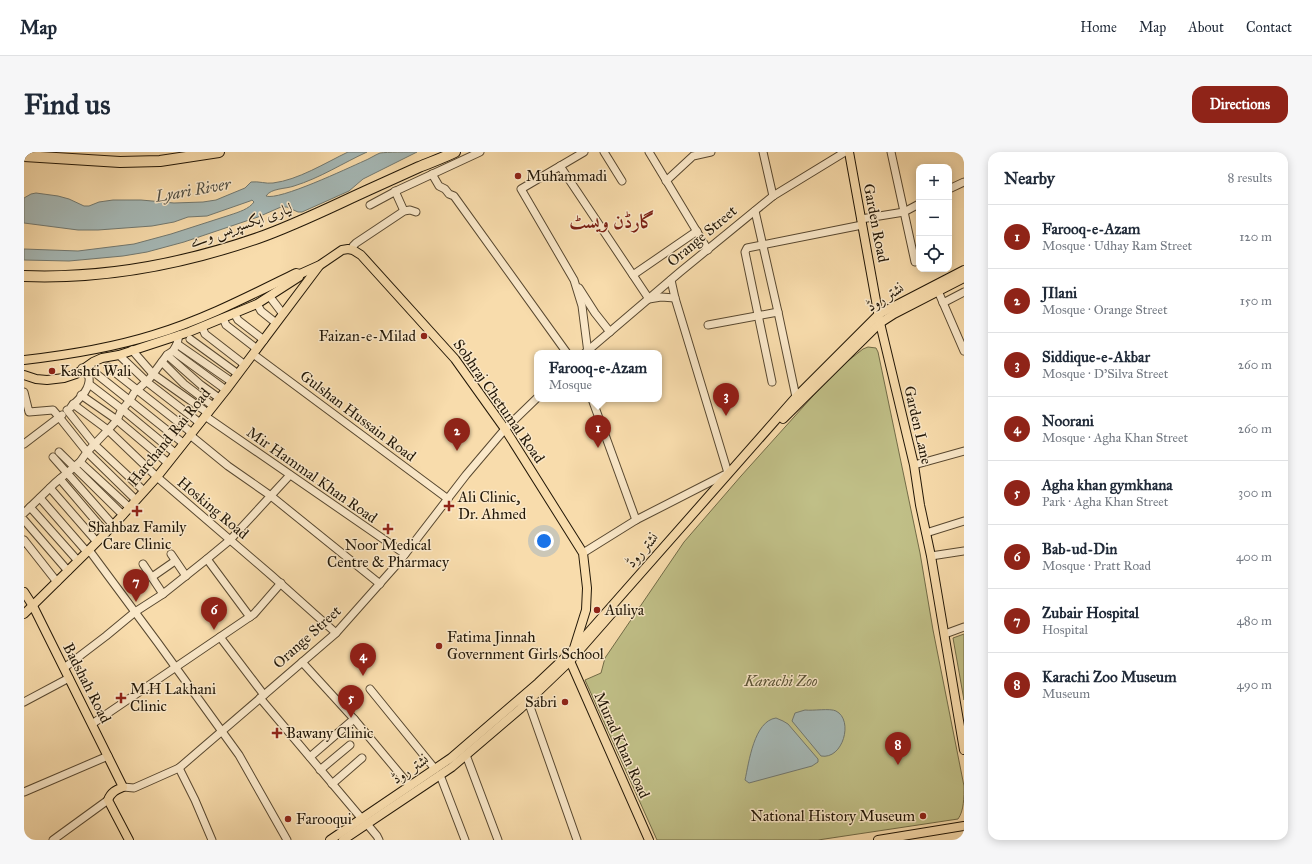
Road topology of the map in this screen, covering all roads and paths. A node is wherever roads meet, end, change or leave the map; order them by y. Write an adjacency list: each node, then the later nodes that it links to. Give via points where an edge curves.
1 (219, 152): 12 (highway, via 160,161 120,162)
2 (455, 152): 36 (highway, لیاری ایکسپریس وے, via 295,223 222,250 184,260 126,270)
3 (480, 152): 14 (street)
4 (584, 152): 13 (street)
5 (604, 152): 15 (street)
6 (649, 152): 16 (street)
7 (711, 152): 16 (street, via 693,156)
8 (763, 152): 20 (street)
9 (845, 152): 20 (street, Orange Street)
10 (849, 152): 27 (main road, Garden Road)
11 (890, 152): 26 (street)
12 (24, 156)
13 (560, 166): 37 (street); 39 (street, via 521,188)
14 (432, 174): 19 (street); 63 (street, via 439,186 454,196)
15 (622, 181)
16 (666, 181): 28 (street)
17 (964, 182): 18 (street)
18 (952, 188)
19 (395, 191): 21 (street); 23 (street)
20 (773, 196): 24 (street, Orange Street)
21 (370, 205)
22 (916, 206): 26 (street)
23 (404, 211): 25 (street); 30 (street, via 356,243)
24 (754, 211): 29 (street); 31 (street, Orange Street)
25 (416, 212)
26 (904, 212): 27 (street); 32 (street)
27 (862, 222): 29 (street); 51 (main road, Garden Road)
28 (696, 231): 31 (street); 37 (street)
29 (763, 245): 48 (street); 52 (street, via 747,248 745,252)
30 (353, 250): 33 (main road, via 342,250); 99 (main road, Sobhraj Chetumal Road, via 456,359)
31 (708, 250): 40 (street, Orange Street)
32 (915, 262)
33 (320, 265): 35 (main road); 50 (main road, Harchand Rai Road)
34 (964, 270): 51 (main road, نشتر روڈ)
35 (300, 274): 43 (main road); 70 (main road, via 296,272 231,305 154,335 91,351)
36 (24, 276)
37 (633, 276): 45 (street)
38 (964, 278): 41 (main road, نشتر روڈ)
39 (574, 280): 58 (street); 64 (street, via 582,306)
40 (671, 280): 44 (street); 45 (street, Orange Street)
41 (938, 291): 46 (street); 55 (main road, نشتر روڈ)
42 (964, 292): 46 (street)
43 (270, 297): 47 (main road); 50 (street)
44 (675, 298): 45 (street); 114 (street)
45 (649, 299): 58 (street, Orange Street)
46 (942, 303): 67 (street)
47 (257, 304): 49 (main road); 54 (street, via 261,311)
48 (778, 312): 52 (street); 88 (street)
49 (234, 313): 53 (main road); 61 (street, via 238,320)
50 (283, 314): 54 (main road, Harchand Rai Road)
51 (879, 314): 55 (main road, Garden Road); 88 (main road, نشتر روڈ)
52 (757, 316): 56 (street); 81 (street)
53 (223, 318): 57 (main road); 66 (street, Gulshan Hussain Road, via 226,325)
54 (276, 323): 61 (main road, Harchand Rai Road)
55 (880, 323): 88 (main road, نشتر روڈ); 112 (main road, Garden Lane)
56 (708, 325)
57 (202, 327): 60 (main road); 72 (street, via 205,334)
58 (610, 332): 65 (street, Orange Street)
59 (190, 339): 77 (street)
60 (178, 340): 62 (main road); 68 (street); 80 (street)
61 (264, 340): 66 (main road, Harchand Rai Road)
62 (132, 350): 69 (main road); 76 (street)
63 (565, 350)
64 (587, 350)
65 (589, 350)
66 (255, 351): 72 (main road, Harchand Rai Road); 122 (street, Gulshan Hussain Road)
67 (964, 352)
68 (170, 353): 71 (street); 84 (street); 87 (street, via 201,385)
69 (119, 355): 74 (main road, via 102,358); 79 (street)
70 (24, 360)
71 (162, 362): 76 (street); 93 (street, via 184,384)
72 (245, 365): 77 (main road, Harchand Rai Road)
73 (108, 367): 83 (street)
74 (82, 368): 78 (main road, via 76,374 55,380 36,379); 82 (street, via 88,376)
75 (94, 372): 89 (street)
76 (153, 374): 79 (street); 97 (street)
77 (238, 374): 80 (main road, Harchand Rai Road)
78 (24, 375)
79 (147, 382): 83 (street); 97 (street)
80 (232, 382): 84 (main road, Harchand Rai Road)
81 (772, 382)
82 (89, 384): 86 (street); 95 (street)
83 (138, 389): 89 (street); 101 (street)
84 (226, 390): 87 (main road, Harchand Rai Road)
85 (24, 392): 96 (street, via 30,412 53,410)
86 (81, 395): 92 (street); 98 (street)
87 (219, 398): 93 (main road, Harchand Rai Road)
88 (798, 399): 114 (main road, نشتر روڈ); 164 (main road, نشتر روڈ)
89 (130, 400): 95 (street); 102 (street)
90 (534, 401): 99 (street, Orange Street)
91 (593, 402): 129 (street)
92 (73, 404): 94 (street); 100 (street, Hosking Road)
93 (214, 406): 97 (main road, Harchand Rai Road)
94 (67, 410): 96 (street); 104 (street)
95 (123, 410): 98 (street, via 120,411); 108 (street)
96 (60, 417): 103 (street); 107 (street)
97 (204, 417): 101 (main road, Harchand Rai Road); 115 (street, Mir Hammal Khan Road)
98 (117, 420): 100 (street); 110 (street)
99 (505, 429): 122 (street, Orange Street); 139 (main road, Sobhraj Chetumal Road)
100 (108, 430): 104 (street); 116 (street, Hosking Road)
101 (191, 434): 102 (main road, Harchand Rai Road); 120 (street, via 228,466)
102 (183, 443): 108 (main road, Harchand Rai Road)
103 (24, 444)
104 (95, 444): 107 (street); 119 (street)
105 (964, 451): 112 (street)
106 (58, 452): 111 (street)
107 (87, 452): 111 (street); 123 (street)
108 (175, 453): 110 (main road, Harchand Rai Road)
109 (53, 457): 113 (street)
110 (168, 463): 116 (main road, Harchand Rai Road)
111 (77, 465): 113 (street); 125 (street); 127 (street)
112 (914, 465): 133 (main road, Garden Lane)
113 (67, 473): 117 (street); 131 (street)
114 (728, 473): 129 (street); 163 (main road, نشتر روڈ)
115 (290, 475): 120 (street); 141 (street, Mir Hammal Khan Road)
116 (157, 477): 119 (main road, Harchand Rai Road); 135 (street, Hosking Road)
117 (60, 479): 118 (street); 132 (street)
118 (50, 488): 121 (street); 136 (street)
119 (144, 491): 123 (main road, Harchand Rai Road)
120 (271, 496): 135 (street); 152 (street)
121 (40, 498): 124 (street); 137 (street)
122 (448, 499): 141 (street, Orange Street)
123 (136, 500): 125 (main road, Harchand Rai Road)
124 (30, 507): 126 (street); 144 (street)
125 (130, 508): 127 (main road, Harchand Rai Road)
126 (24, 513)
127 (123, 515): 131 (main road, Harchand Rai Road)
128 (24, 520): 147 (street)
129 (636, 520): 139 (street)
130 (964, 521): 133 (street)
131 (113, 525): 132 (main road, Harchand Rai Road)
132 (106, 533): 136 (main road, Harchand Rai Road)
133 (926, 533): 142 (main road, Garden Lane)
134 (24, 540): 150 (street)
135 (230, 540): 143 (street); 151 (street, Hosking Road)
136 (97, 542): 137 (main road, Harchand Rai Road)
137 (88, 551): 144 (main road, Harchand Rai Road); 156 (street)
138 (964, 551): 142 (street)
139 (583, 553): 163 (main road, via 587,588 586,610)
140 (171, 554): 145 (street)
141 (405, 554): 152 (street, Orange Street)
142 (931, 556): 161 (main road, Garden Lane)
143 (207, 559): 148 (street); 158 (street)
144 (78, 561): 147 (main road, Harchand Rai Road)
145 (176, 561): 148 (street); 149 (street)
146 (143, 564): 149 (street)
147 (68, 571): 150 (main road, Harchand Rai Road)
148 (186, 576): 154 (street)
149 (152, 577): 154 (street)
150 (57, 582): 155 (main road, Harchand Rai Road)
151 (280, 583): 158 (street); 160 (street, Hosking Road)
152 (380, 584): 160 (street, Orange Street)
153 (24, 592): 155 (main road, Badshah Road)
154 (163, 594): 156 (street)
155 (33, 606): 157 (main road, Harchand Rai Road); 167 (main road, Badshah Road)
156 (135, 612): 166 (street); 167 (street)
157 (24, 614)
158 (250, 616): 162 (street)
159 (964, 627): 161 (street)
160 (336, 633): 165 (street, Orange Street)
161 (945, 634): 177 (main road, Garden Lane)
162 (220, 638): 166 (street); 170 (street)
163 (573, 650): 164 (main road); 184 (main road, نشتر روڈ)
164 (570, 661): 171 (main road, نشتر روڈ); 202 (main road, Murad Khan Road)
165 (302, 662): 170 (street, Orange Street); 173 (street)
166 (176, 667): 174 (street); 175 (street)
167 (64, 668): 168 (main road, Badshah Road)
168 (69, 678): 172 (street); 174 (main road, Badshah Road)
169 (370, 689): 184 (street)
170 (262, 697): 175 (street, Orange Street); 180 (street)
171 (528, 701): 178 (main road, نشتر روڈ); 201 (street)
172 (24, 702)
173 (354, 719): 180 (street); 186 (street)
174 (92, 724): 179 (main road, Badshah Road)
175 (222, 731): 182 (street, Orange Street); 195 (street, via 239,755)
176 (350, 745): 183 (street)
177 (964, 750)
178 (466, 755): 184 (main road, نشتر روڈ, via 452,767); 200 (street)
179 (108, 756): 187 (main road, Badshah Road); 188 (street)
180 (310, 758): 183 (street)
181 (362, 758): 185 (street)
182 (179, 768): 187 (street, Orange Street, via 134,788); 194 (street)
183 (320, 770): 185 (street)
184 (438, 772): 186 (main road, نشتر روڈ); 190 (main road, نشتر روڈ); 199 (street)
185 (332, 784): 190 (street)
186 (410, 786): 190 (main road, نشتر روڈ)
187 (123, 787): 189 (main road, via 110,794)
188 (24, 792)
189 (108, 800): 192 (street); 193 (main road)
190 (364, 822): 196 (main road, نشتر روڈ); 197 (main road, نشتر روڈ); 198 (street)
191 (964, 826): 203 (main road)
192 (53, 840)
193 (129, 840)
194 (212, 840)
195 (287, 840)
196 (330, 840)
197 (343, 840)
198 (379, 840)
199 (465, 840)
200 (498, 840)
201 (577, 840)
202 (649, 840)
203 (881, 840)

